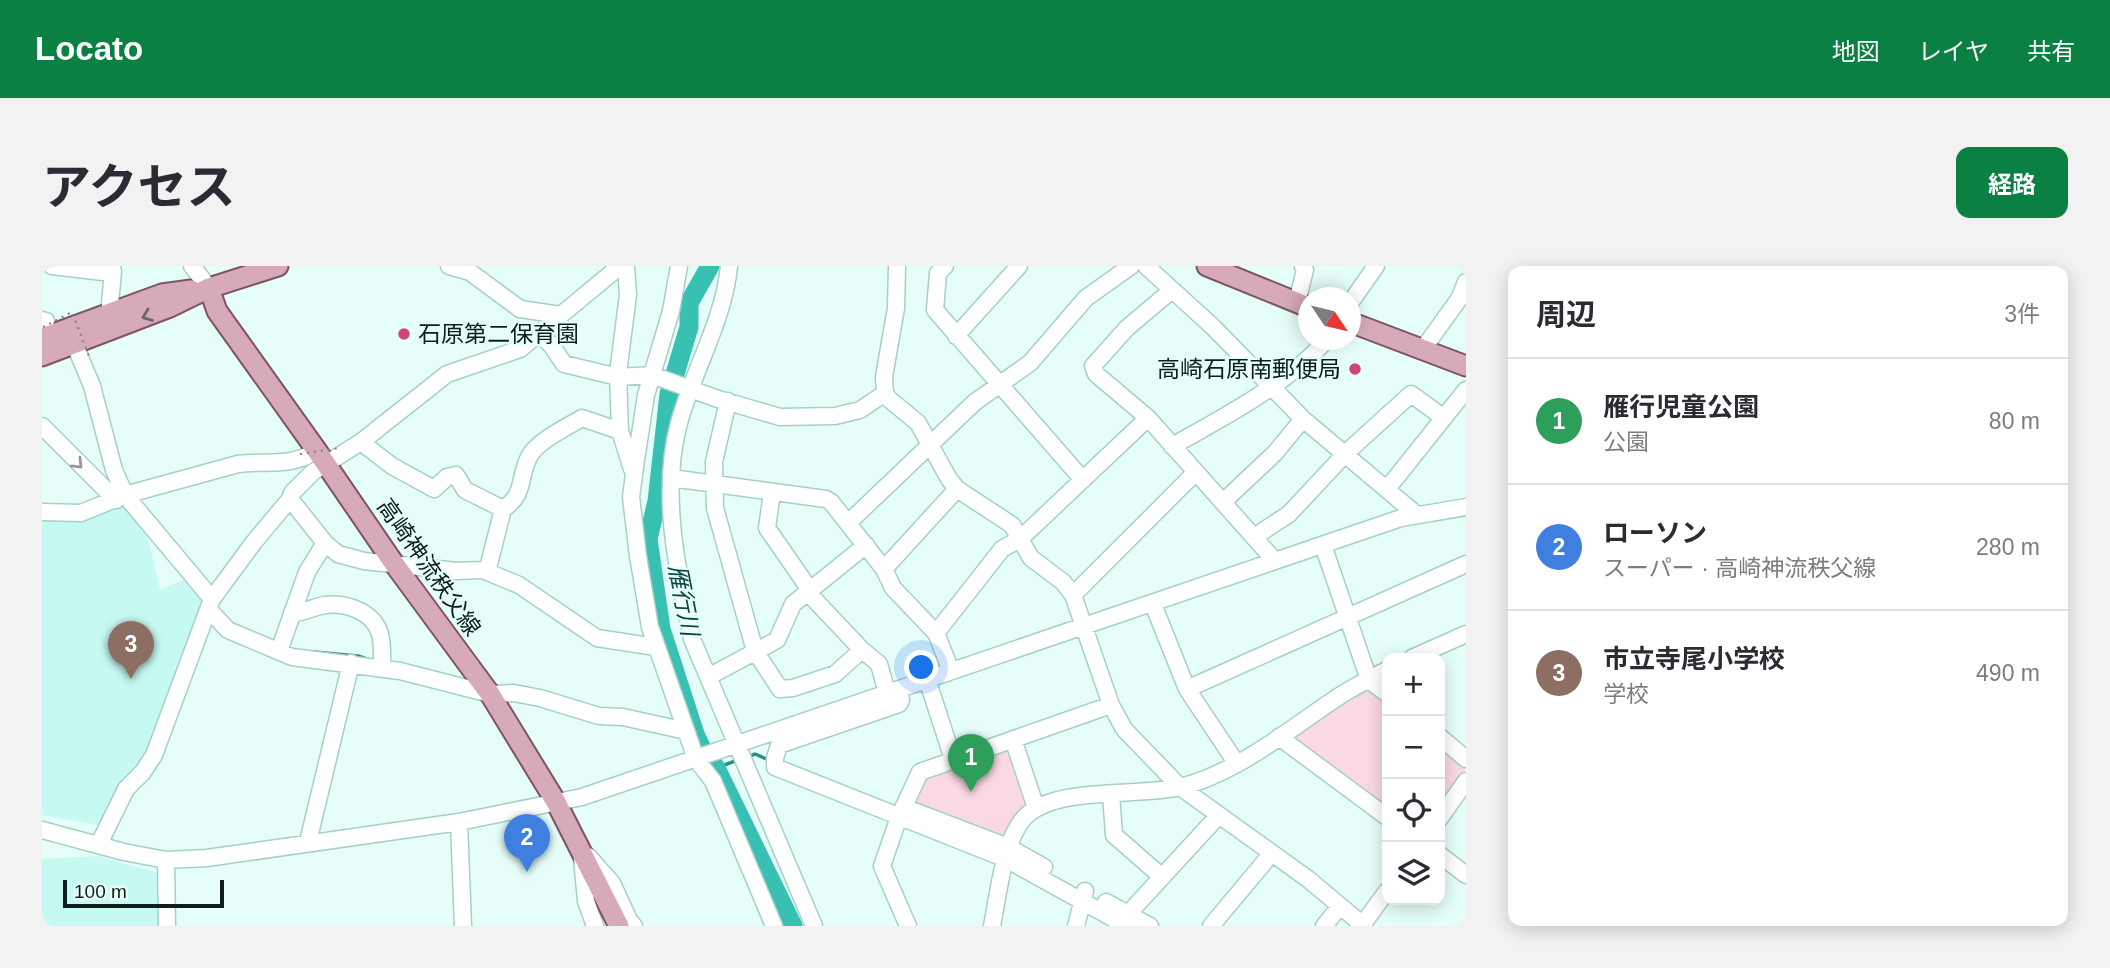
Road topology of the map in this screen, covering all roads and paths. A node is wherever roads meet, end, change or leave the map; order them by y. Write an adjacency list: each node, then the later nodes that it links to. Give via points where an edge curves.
1 (52, 266): 2 (street, via 103,272)
2 (110, 266): 24 (street)
3 (278, 266): 21 (main road)
4 (449, 266): 25 (street, via 470,272 520,309)
5 (620, 266): 25 (street)
6 (626, 266): 37 (street, via 628,295)
7 (679, 266): 36 (street)
8 (729, 266): 40 (street, via 728,281)
9 (944, 266): 29 (street, via 938,274 935,310)
10 (1019, 266): 29 (street)
11 (1131, 266): 38 (street, via 1086,298 1030,363)
12 (1146, 266): 22 (street)
13 (1207, 266): 23 (main road)
14 (1303, 266): 19 (street)
15 (1376, 266): 20 (street)
16 (193, 267): 21 (street)
17 (892, 267): 42 (street, via 896,308)
18 (1466, 282): 31 (street)
19 (1304, 287)
20 (1361, 287)
21 (209, 288): 24 (main road, via 162,294); 30 (main road, one-way to 30); 54 (main road, 高崎神流秩父線, via 217,311)
22 (1172, 290): 39 (street); 44 (street, via 1127,328 1093,366 1096,374)
23 (1298, 302)
24 (112, 312): 27 (main road)
25 (561, 315): 28 (street)
26 (1361, 326): 31 (main road)
27 (43, 327): 34 (path, bridge, via 72,312)
28 (539, 333): 37 (street, via 564,365); 49 (street, via 520,349 447,374)
29 (956, 337): 38 (street)
30 (74, 343): 33 (main road); 63 (street, via 92,386)
31 (1423, 349): 35 (main road)
32 (1316, 350): 39 (street)
33 (42, 356)
34 (89, 356)
35 (1466, 366)
36 (652, 374): 37 (street); 40 (street); 56 (street)
37 (618, 377): 48 (street)
38 (999, 385): 50 (street); 58 (street)
39 (1269, 386): 46 (street); 51 (street)
40 (690, 388): 43 (street); 57 (street, via 678,425)
41 (1466, 390): 45 (street)
42 (885, 393): 43 (street, via 860,410 835,416 780,417); 50 (street, via 918,423)
43 (728, 401): 59 (street)
44 (1148, 418): 51 (street); 58 (street)
45 (1444, 418): 53 (street, via 1411,394); 61 (street)
46 (1303, 419): 53 (street); 65 (street)
47 (42, 426): 63 (street, one-way to 63)
48 (620, 431): 56 (street); 67 (street, via 582,418 548,439 529,456 515,501)
49 (360, 442): 54 (street); 67 (street, via 434,489 456,475 465,490)
50 (931, 446): 60 (street); 70 (street)
51 (1172, 446): 55 (street)
52 (339, 448): 54 (path, bridge)
53 (1346, 453): 61 (street); 71 (street, via 1289,514)
54 (315, 456): 63 (street, via 238,464); 64 (street, via 313,472); 78 (main road, 高崎神流秩父線)
55 (1196, 472): 65 (street); 82 (street)
56 (634, 475): 90 (street, via 631,497 638,556)
57 (671, 478): 59 (street); 99 (street, via 681,588 692,639)
58 (1083, 480): 72 (street)
59 (713, 484): 62 (street); 93 (street, via 715,508)
60 (957, 489): 72 (street, via 1012,525); 79 (street)
61 (1387, 489): 69 (street)
62 (772, 492): 70 (street, via 826,499); 81 (street, via 767,528)
63 (120, 497): 68 (street, via 81,513); 84 (street)
64 (290, 499): 73 (street); 84 (street)
65 (1223, 502): 71 (street)
66 (1466, 507): 69 (street)
67 (503, 509): 80 (street)
68 (42, 512)
69 (1417, 515): 75 (street)
70 (848, 523): 74 (street)
71 (1254, 537): 76 (street)
72 (1020, 539): 82 (street, via 1031,558); 88 (street, via 1002,549)
73 (325, 543): 78 (street, via 338,554); 85 (street, via 307,572)
74 (866, 545): 79 (street); 81 (street)
75 (1323, 545): 76 (street); 86 (street)
76 (1275, 561): 83 (street)
77 (1466, 564): 86 (street)
78 (395, 565): 80 (street); 105 (main road, 高崎神流秩父線)
79 (884, 569): 88 (street, via 894,588)
80 (487, 572): 90 (street, via 519,585 597,638)
81 (810, 590): 91 (street); 93 (street, via 793,604 777,640)
82 (1073, 595): 87 (street)
83 (1153, 604): 87 (street); 102 (street)
84 (211, 605): 92 (street, via 228,630); 128 (street, via 155,755 126,789)
85 (292, 613): 92 (street); 96 (street, via 324,605 356,609 379,631)
86 (1348, 617): 101 (street); 102 (street)
87 (1084, 627): 97 (street); 106 (street)
88 (936, 633): 97 (street)
89 (1465, 636): 94 (street)
90 (656, 647): 107 (street)
91 (862, 650): 93 (street, via 835,674 793,688 780,688); 104 (street, via 879,664)
92 (279, 651): 95 (street)
93 (755, 651): 99 (street)
94 (1424, 653)
95 (351, 663): 96 (street); 127 (street)
96 (382, 668): 105 (street)
97 (951, 671): 100 (street)
98 (1382, 673): 101 (street)
99 (708, 677): 111 (street)
100 (927, 679): 104 (street); 114 (street)
101 (1369, 680): 103 (street); 108 (street)
102 (1187, 689): 115 (street)
103 (1382, 690)
104 (893, 691): 111 (street); 122 (street, via 899,704 779,745 775,758)
105 (489, 694): 107 (street, via 540,698 598,716); 119 (main road, 高崎神流秩父線)
106 (1111, 705): 109 (street); 117 (street, via 1124,729)
107 (686, 731): 112 (street)
108 (1279, 737): 115 (street); 123 (street)
109 (1013, 739): 114 (street); 120 (street)
110 (1445, 741): 113 (street)
111 (737, 744): 112 (street); 149 (street)
112 (696, 759): 119 (street); 148 (street, via 713,781)
113 (1466, 759)
114 (953, 760): 122 (street, via 920,772)
115 (1237, 764): 117 (street)
116 (1466, 780): 121 (street)
117 (1180, 787): 118 (street); 124 (street)
118 (1111, 794): 120 (street, via 1057,799); 135 (street, via 1114,835)
119 (556, 802): 125 (street); 129 (main road, 高崎神流秩父線)
120 (1036, 808): 130 (street, via 1014,831)
121 (1445, 811)
122 (902, 812): 130 (street); 150 (street, via 882,866)
123 (1382, 813)
124 (1219, 815): 131 (street); 135 (street)
125 (459, 822): 127 (street); 143 (street)
126 (42, 830): 128 (street)
127 (308, 842): 133 (street)
128 (99, 844): 133 (street)
129 (582, 849): 136 (main road, 高崎神流秩父線); 144 (street, via 586,901); 147 (street, via 612,883)
130 (1007, 853): 137 (street); 151 (street)
131 (1272, 853): 139 (street); 154 (street)
132 (1445, 859): 134 (street)
133 (166, 860): 142 (street)
134 (1466, 875)
135 (1162, 877): 140 (street)
136 (596, 883): 145 (main road, 高崎神流秩父線); 146 (main road, 高崎神流秩父線)
137 (1084, 896): 140 (street); 152 (street)
138 (1382, 898): 141 (street)
139 (1340, 906): 141 (street); 155 (street)
140 (1126, 922): 153 (street)
141 (1364, 925)
142 (167, 926)
143 (463, 926)
144 (595, 926)
145 (607, 926)
146 (619, 926)
147 (634, 926)
148 (774, 926)
149 (814, 926)
150 (908, 926)
151 (992, 926)
152 (1076, 926)
153 (1150, 926)
154 (1210, 926)
155 (1324, 926)

